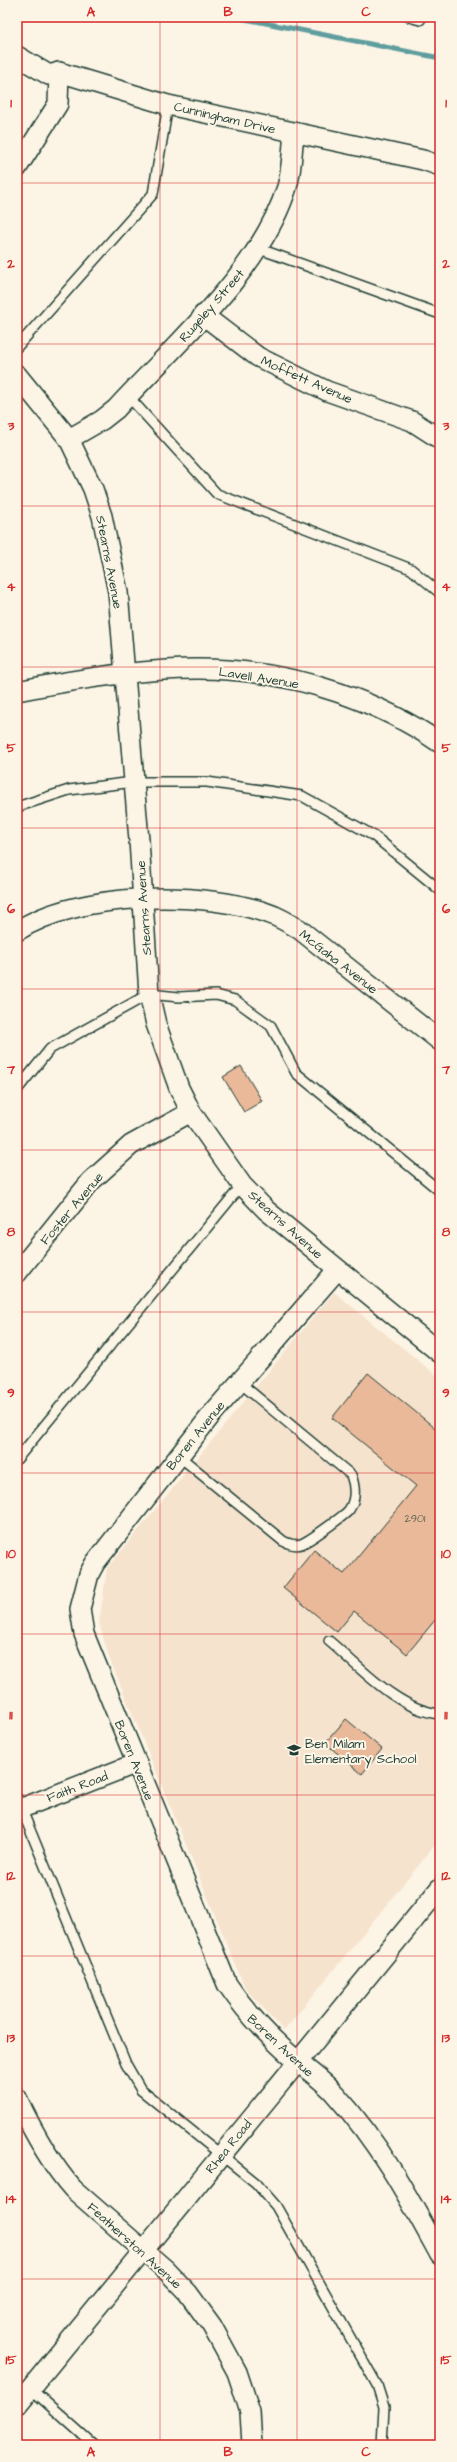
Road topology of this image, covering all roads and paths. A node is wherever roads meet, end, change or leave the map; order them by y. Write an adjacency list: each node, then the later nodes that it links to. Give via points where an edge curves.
1 (409, 17): 2 (lane, via 420,20)
2 (422, 17)
3 (17, 56): 4 (street, Cunningham Drive, via 49,75)
4 (58, 72): 5 (street, Cunningham Drive); 8 (street, via 58,104)
5 (168, 105): 6 (street, Cunningham Drive); 12 (lane, via 153,194)
6 (294, 133): 7 (street, Cunningham Drive, via 424,160); 9 (street, Rugeley Street, via 287,186 271,225)
7 (440, 166)
8 (17, 168)
9 (257, 248): 10 (lane); 11 (street, Rugeley Street, via 243,270)
10 (440, 314)
11 (203, 315): 14 (street, Rugeley Street); 16 (street, Moffett Avenue, via 258,357 327,391 412,421)
12 (17, 347)
13 (17, 375): 15 (street, Stearns Avenue)
14 (128, 396): 15 (street, Rugeley Street, via 102,420); 17 (lane, via 217,494 411,569)
15 (69, 439): 18 (street, Stearns Avenue, via 93,489 102,516 118,592)
16 (440, 439)
17 (440, 593)
18 (124, 675): 19 (street, Lavell Avenue, via 68,681); 20 (street, Lavell Avenue, via 180,670 228,670 303,683 383,710); 21 (street, Stearns Avenue)
19 (17, 691)
20 (440, 743)
21 (134, 782): 22 (lane, via 69,790); 23 (lane, via 207,782 302,796 374,836); 24 (street, Stearns Avenue)
22 (17, 807)
23 (440, 890)
24 (142, 900): 25 (street, McGaha Avenue, via 94,903 59,911); 26 (street, Stearns Avenue); 27 (street, McGaha Avenue, via 196,899 233,904 275,916 316,940)
25 (17, 931)
26 (149, 994): 28 (lane, via 50,1049); 29 (street, Stearns Avenue, via 156,1024 179,1088); 31 (lane, via 179,997 216,995 235,1000 256,1014 271,1026 296,1073)
27 (440, 1041)
28 (17, 1090)
29 (191, 1112): 30 (street, Stearns Avenue); 33 (street, Foster Avenue, via 131,1145 91,1181)
30 (242, 1185): 32 (street, Stearns Avenue, via 266,1210); 37 (lane)
31 (440, 1191)
32 (337, 1270): 34 (street, Stearns Avenue); 35 (street, Boren Avenue)
33 (17, 1273)
34 (440, 1353)
35 (239, 1382): 36 (street, Boren Avenue); 36 (lane, via 351,1474 356,1487 349,1510 307,1541 293,1545 284,1541)
36 (179, 1456): 40 (street, Boren Avenue, via 95,1563 89,1574 80,1609 84,1634)
37 (17, 1460)
38 (329, 1642): 39 (lane, via 404,1704 424,1712)
39 (440, 1714)
40 (137, 1763): 41 (street, Faith Road); 43 (street, Boren Avenue, via 227,1984 245,2011)
41 (18, 1805): 45 (lane, via 126,2064 141,2090)
42 (440, 1888): 43 (street, Rhea Road)
43 (297, 2061): 45 (street, Rhea Road); 47 (street, Boren Avenue, via 334,2093 366,2130 400,2183)
44 (17, 2098): 46 (street, Featherston Avenue, via 62,2177)
45 (222, 2154): 46 (street, Rhea Road); 52 (lane, via 256,2183 276,2206 377,2385 384,2407)
46 (143, 2251): 48 (street, Rhea Road); 51 (street, Featherston Avenue, via 188,2293 212,2326 237,2372 250,2412)
47 (440, 2255)
48 (30, 2388): 49 (street, Rhea Road); 50 (lane)
49 (17, 2405)
50 (94, 2445)
51 (252, 2445)
52 (382, 2445)

